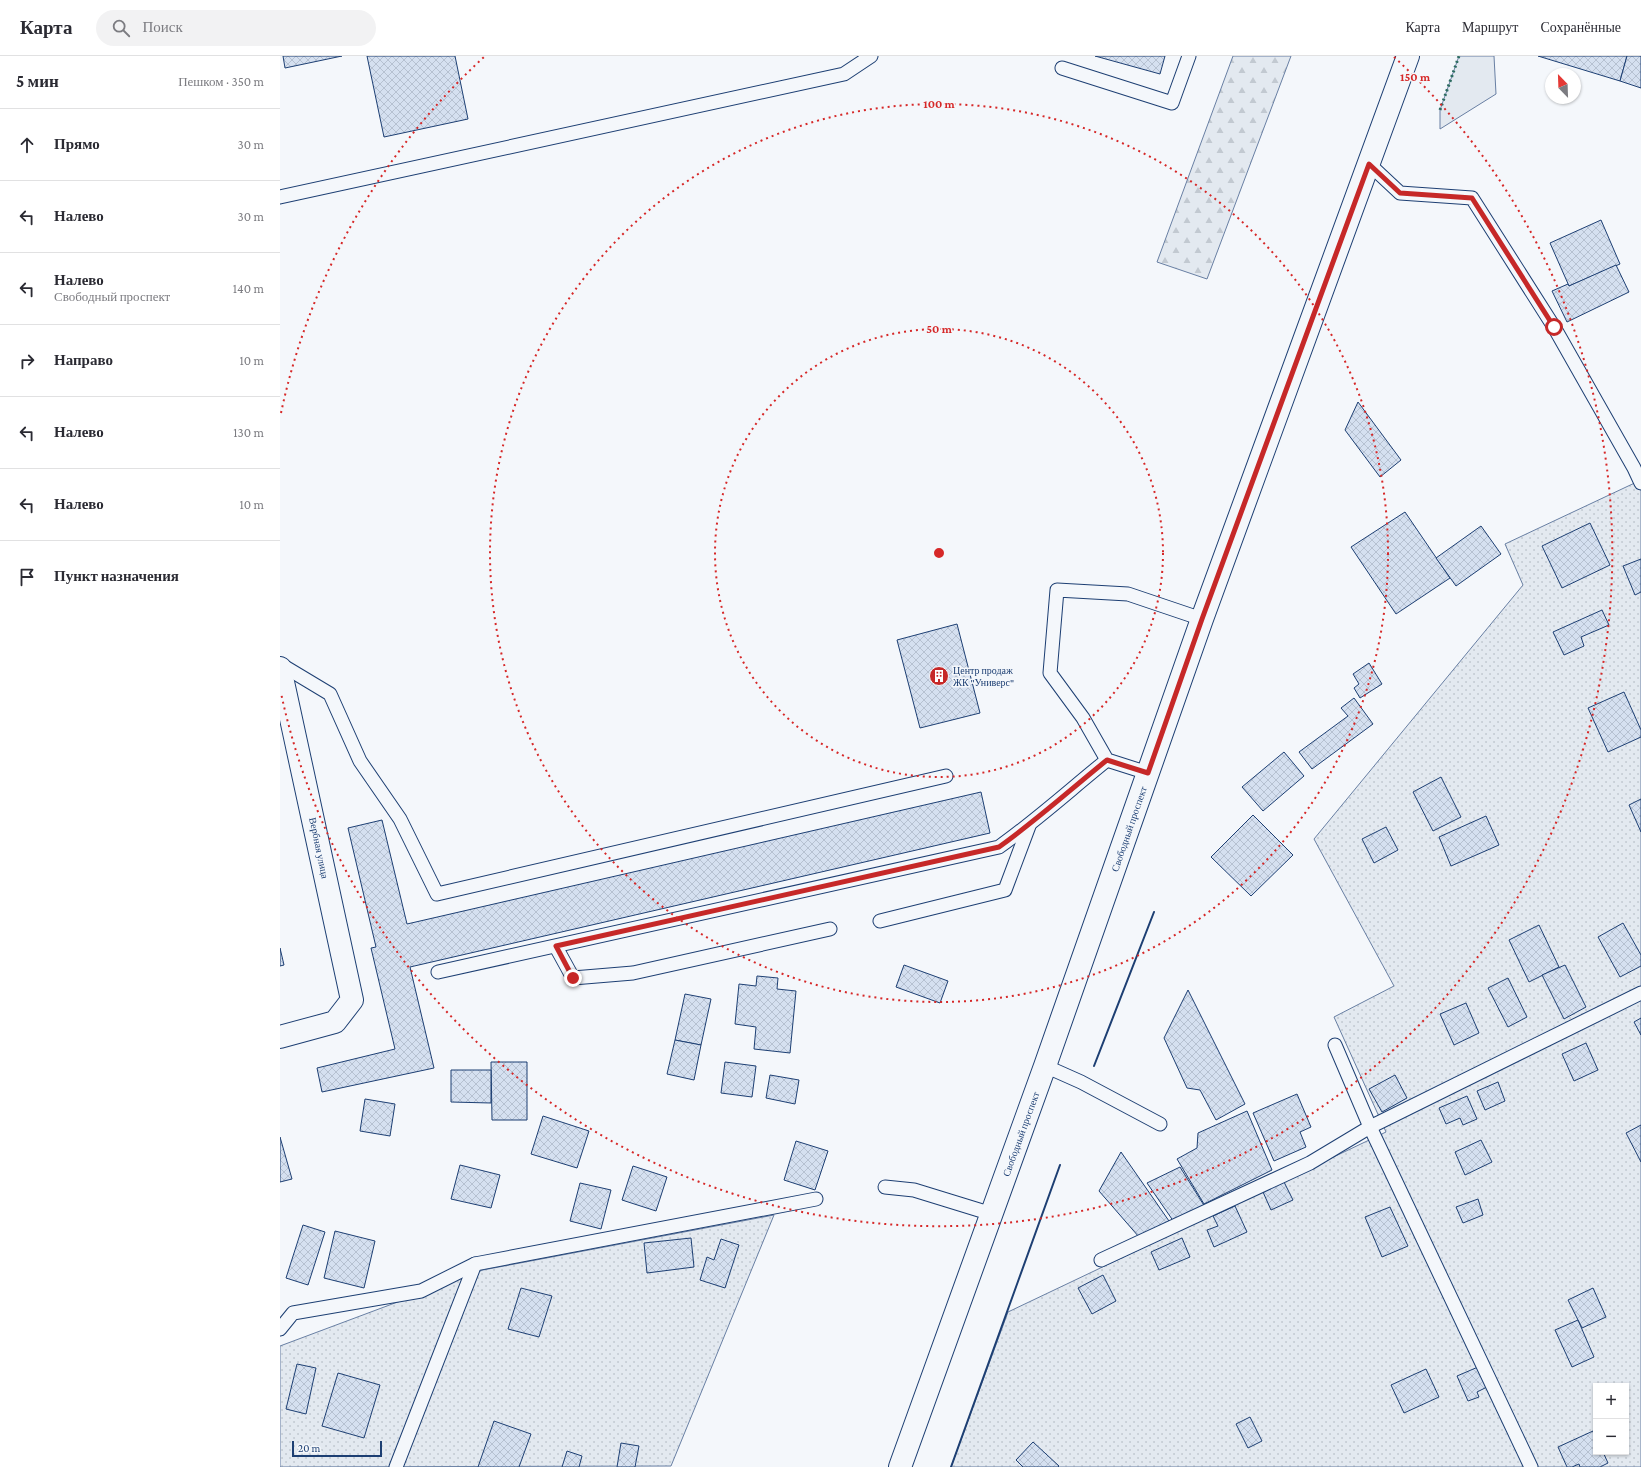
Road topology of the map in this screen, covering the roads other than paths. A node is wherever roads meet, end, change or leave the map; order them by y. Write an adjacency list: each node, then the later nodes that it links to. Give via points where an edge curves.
1 (871, 56): 6 (lane, via 844,74)
2 (1189, 56): 4 (lane, via 1172,103)
3 (1408, 56): 5 (main road, Свободный проспект)
4 (1062, 68)
5 (1369, 164): 7 (lane, via 1400,193 1472,198 1554,327); 9 (main road, Свободный проспект)
6 (280, 196)
7 (1638, 467): 8 (lane)
8 (1641, 483)
9 (1202, 619): 12 (lane, via 1128,594 1057,590 1050,673 1083,718); 13 (main road, Свободный проспект)
10 (280, 664): 14 (lane, via 330,694 360,761 400,819 437,894)
11 (280, 668): 21 (main road, Вербная улица, via 352,1000 335,1022)
12 (1107, 760): 13 (lane); 15 (lane)
13 (1148, 773): 23 (main road, Свободный проспект)
14 (946, 776)
15 (1029, 826): 16 (lane, via 1005,890); 18 (lane, via 999,847)
16 (880, 922)
17 (830, 929): 18 (lane, via 633,973 573,978)
18 (556, 946): 19 (lane)
19 (438, 972)
20 (1641, 993): 25 (lane)
21 (280, 1037)
22 (1335, 1045): 25 (lane)
23 (1045, 1066): 24 (lane); 28 (main road, Свободный проспект)
24 (1160, 1124)
25 (1370, 1127): 29 (lane, via 1310,1163); 34 (lane)
26 (885, 1187): 28 (lane, via 914,1190)
27 (816, 1199): 30 (lane)
28 (992, 1214): 33 (main road, Свободный проспект)
29 (1101, 1260)
30 (474, 1264): 31 (lane, via 421,1291 294,1314); 32 (lane)
31 (280, 1329)
32 (396, 1467)
33 (900, 1467)
34 (1531, 1467)

